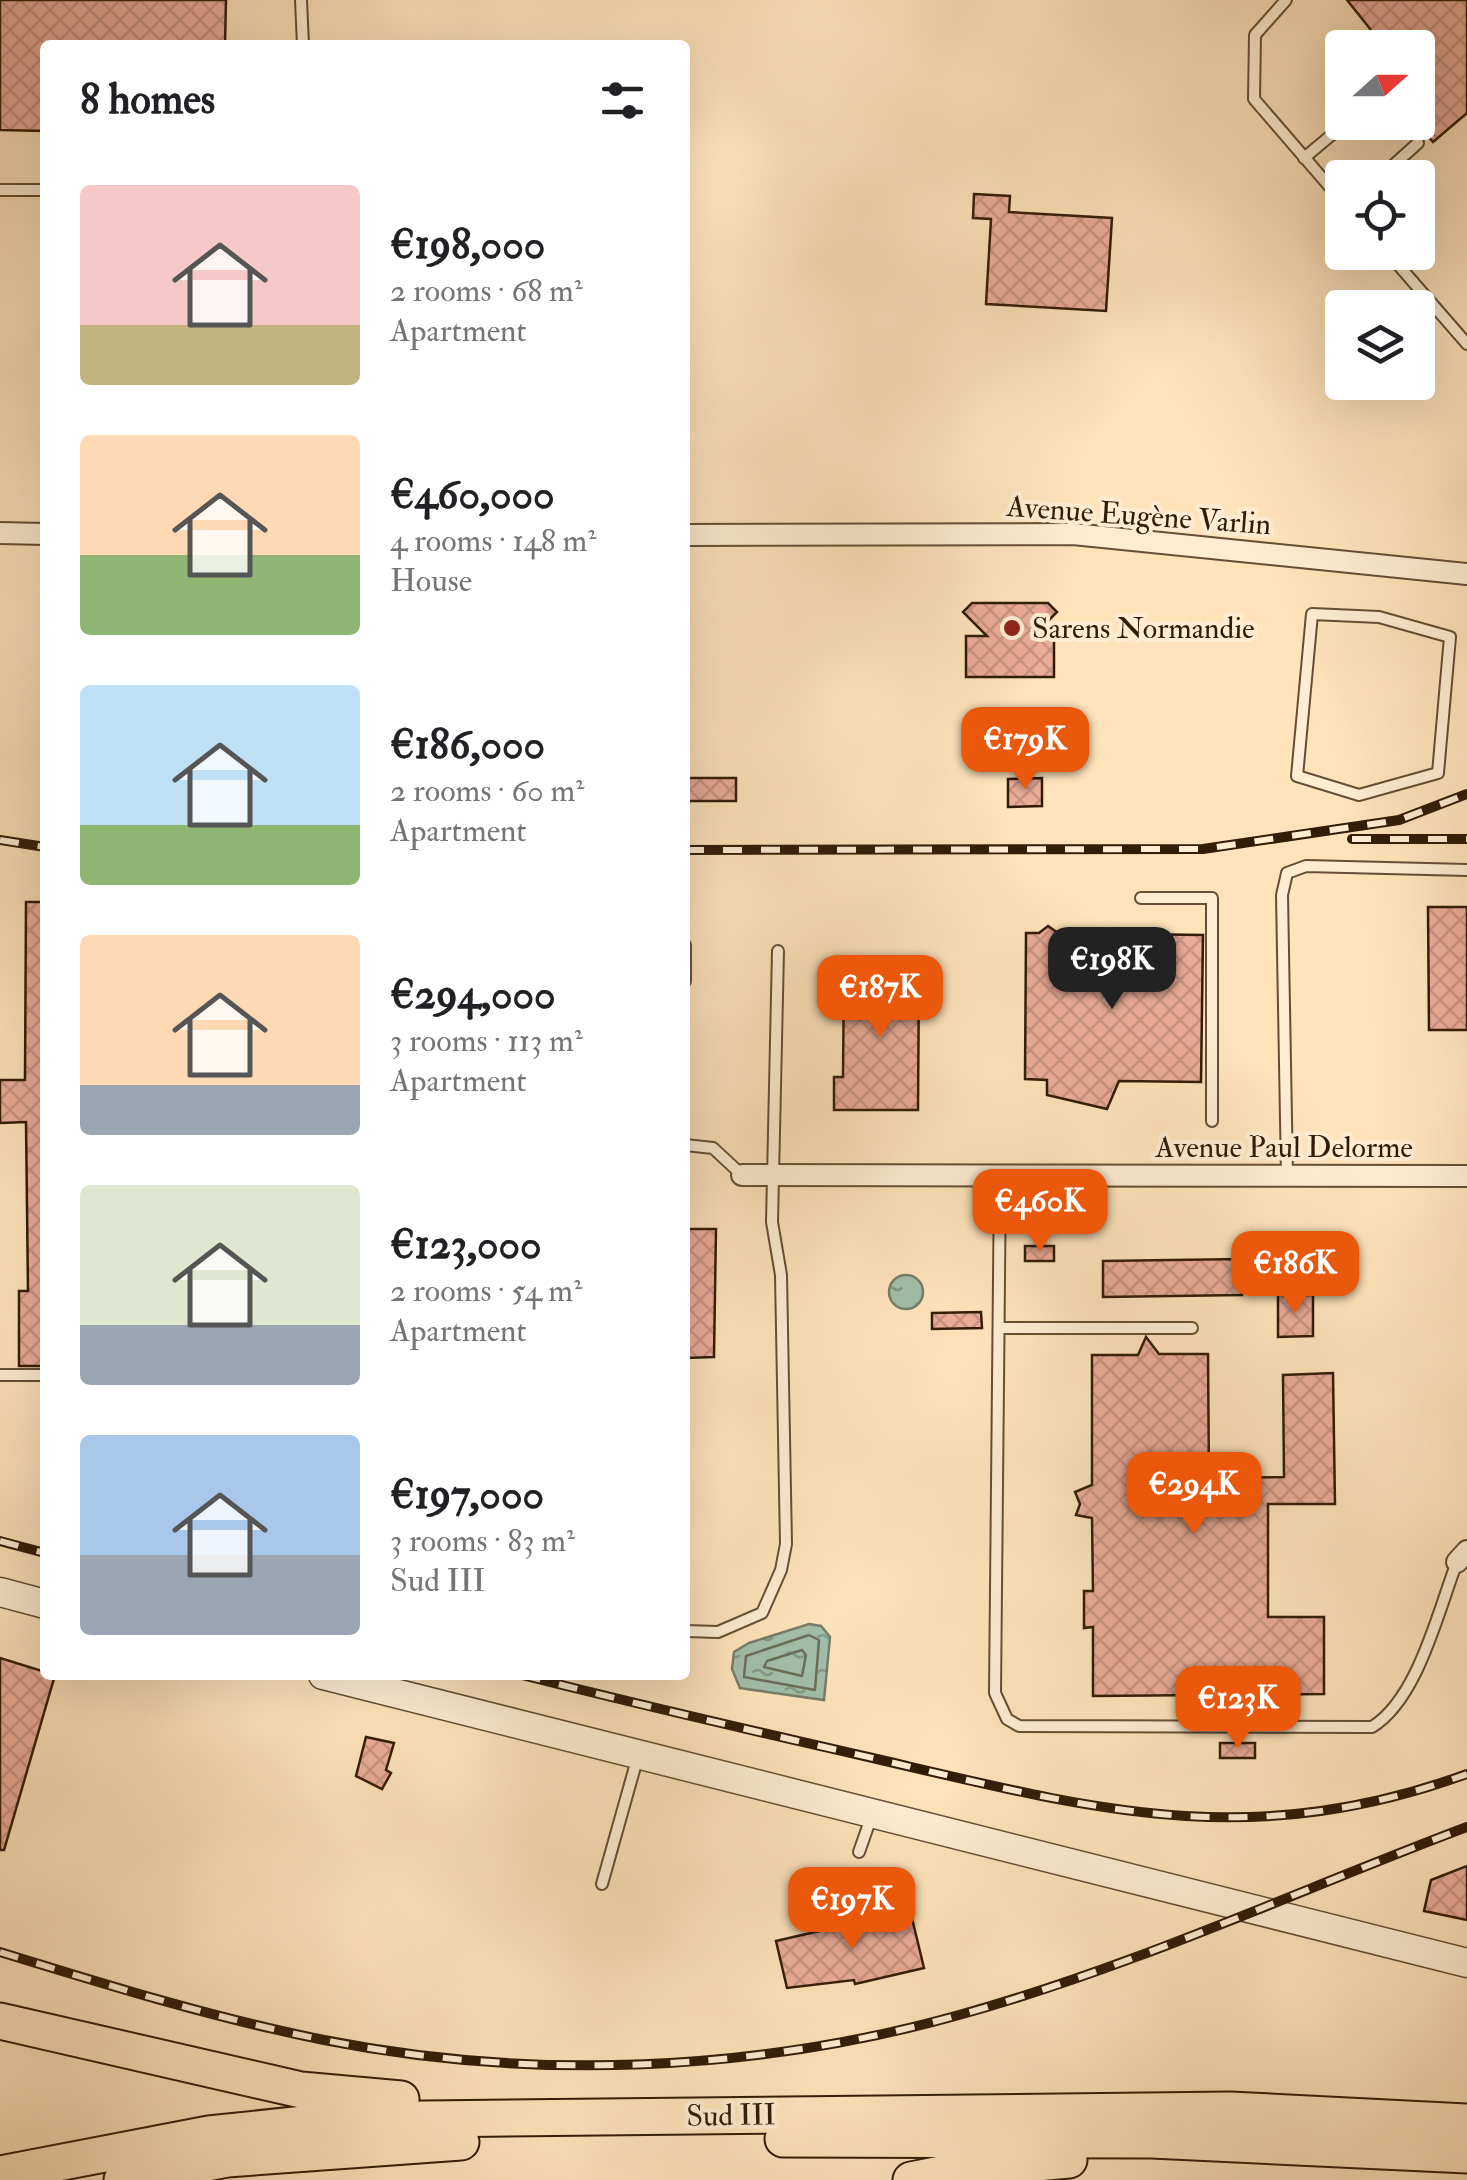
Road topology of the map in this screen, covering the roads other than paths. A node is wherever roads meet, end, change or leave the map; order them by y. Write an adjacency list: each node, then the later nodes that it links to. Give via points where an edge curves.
1 (301, 0): 3 (lane)
2 (1286, 0): 6 (lane, via 1255,35 1254,100)
3 (303, 40)
4 (1325, 140): 6 (lane)
5 (1418, 143): 7 (lane)
6 (1304, 158): 8 (lane)
7 (1399, 160)
8 (1325, 182)
9 (0, 190): 10 (lane)
10 (40, 190)
11 (1403, 270): 12 (lane)
12 (1467, 344)
13 (0, 533): 14 (street)
14 (40, 534)
15 (690, 536): 16 (street, Avenue Eugène Varlin, via 1073,534)
16 (1467, 574)
17 (1450, 637): 17 (lane, via 1438,773 1359,796 1297,776 1312,614 1379,617)
18 (1467, 870): 27 (lane, via 1306,866 1287,872)
19 (1141, 898): 21 (lane, via 1212,898)
20 (778, 951): 24 (lane)
21 (1212, 1121)
22 (690, 1146): 23 (lane, via 713,1148)
23 (742, 1175): 24 (street, Avenue Paul Delorme)
24 (771, 1175): 25 (street, Avenue Paul Delorme); 35 (lane, via 781,1275 782,1570 753,1620 718,1632)
25 (1000, 1176): 27 (street, Avenue Paul Delorme); 28 (lane)
26 (1467, 1176): 27 (street, Avenue Paul Delorme)
27 (1287, 1178)
28 (999, 1328): 29 (lane); 32 (lane, via 995,1693 1007,1719 1019,1726 1372,1726 1406,1692)
29 (1192, 1328)
30 (0, 1375): 31 (lane)
31 (40, 1376)
32 (1462, 1556)
33 (0, 1592): 34 (street)
34 (40, 1603)
35 (690, 1631)
36 (343, 1680): 37 (street)
37 (638, 1755): 38 (street); 40 (lane)
38 (872, 1814): 39 (lane); 41 (street)
39 (859, 1852)
40 (602, 1884)
41 (1467, 1964)
42 (0, 2021): 43 (highway, via 301,2090 450,2103)
43 (484, 2118): 44 (highway, Sud III, via 1230,2110); 47 (highway, Sud III, via 341,2120 228,2132)
44 (1467, 2122)
45 (1152, 2140): 46 (highway, Sud III); 48 (highway, Sud III, via 423,2142 227,2160); 50 (highway, via 1115,2158)
46 (1467, 2155)
47 (0, 2174)
48 (124, 2180): 49 (highway)
49 (270, 2180)
50 (912, 2180)

